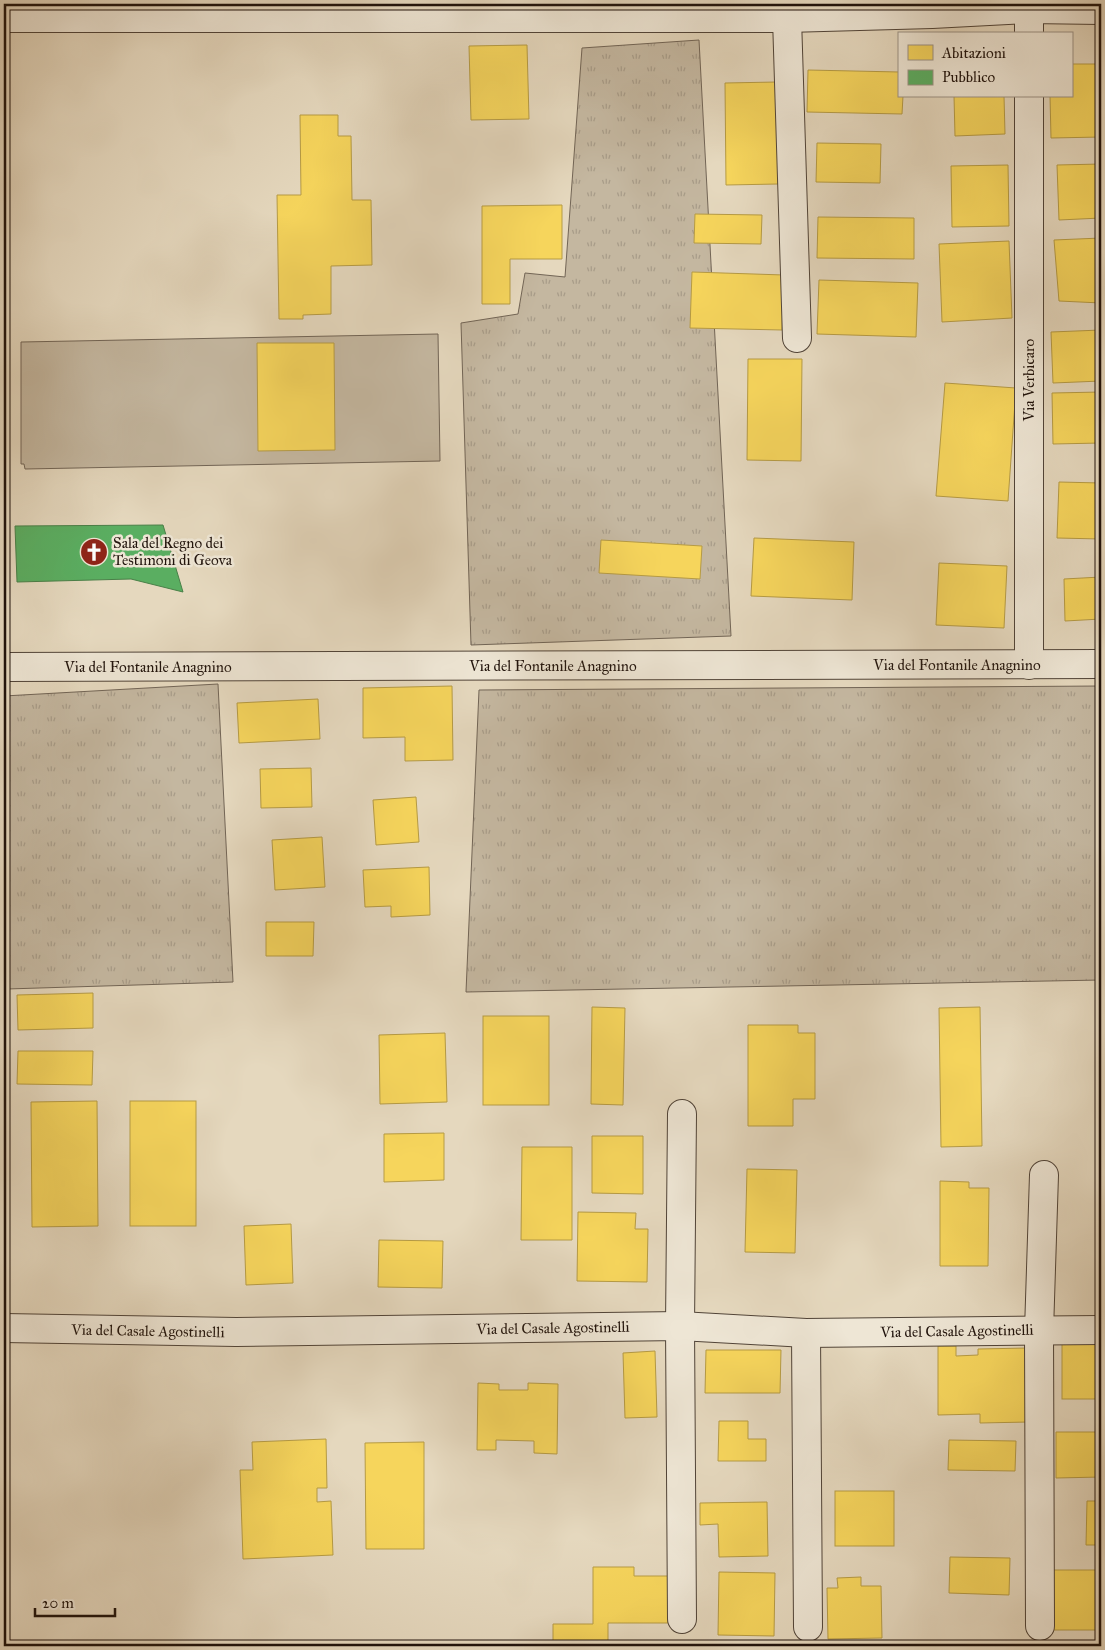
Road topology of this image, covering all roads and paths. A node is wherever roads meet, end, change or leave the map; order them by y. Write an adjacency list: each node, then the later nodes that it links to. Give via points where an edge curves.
1 (932, 9): 4 (street); 5 (street)
2 (1101, 10): 5 (street)
3 (4, 18): 4 (street)
4 (786, 18): 7 (street)
5 (1029, 22)
6 (1029, 98): 9 (street, Via Verbicaro)
7 (797, 338)
8 (1101, 664): 9 (street, Via del Fontanile Anagnino)
9 (1029, 665): 10 (street, Via del Fontanile Anagnino)
10 (4, 667)
11 (682, 1114): 13 (street)
12 (1044, 1175): 15 (street)
13 (680, 1326): 14 (street, Via del Casale Agostinelli, via 236,1332); 17 (street, Via del Casale Agostinelli); 18 (street)
14 (4, 1328)
15 (1038, 1330): 16 (street, Via del Casale Agostinelli); 17 (street, Via del Casale Agostinelli); 19 (street)
16 (1101, 1330)
17 (806, 1333): 20 (street)
18 (682, 1619)
19 (1040, 1626)
20 (808, 1627)

